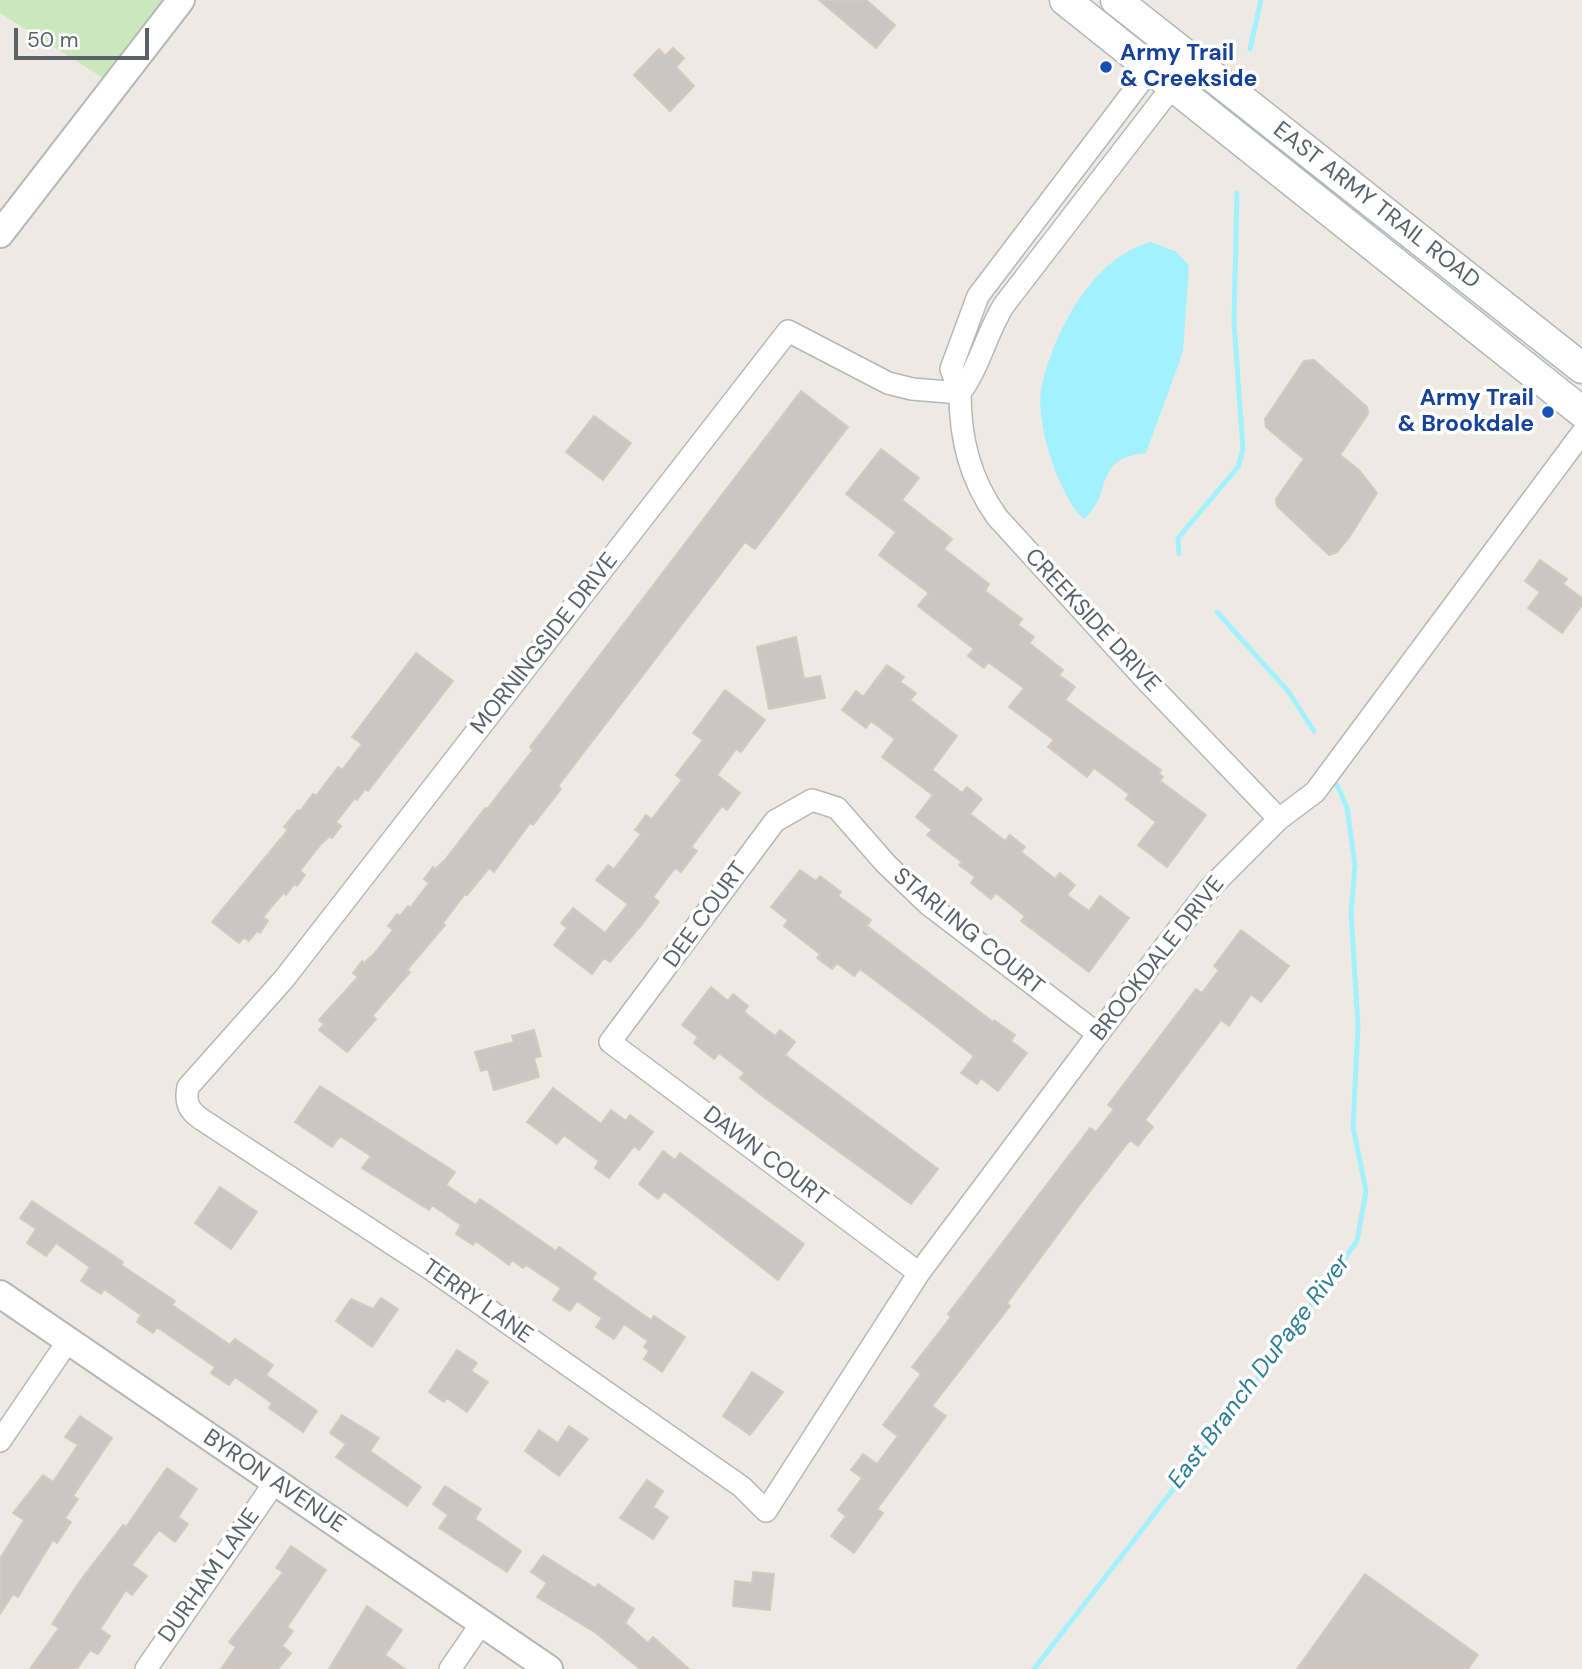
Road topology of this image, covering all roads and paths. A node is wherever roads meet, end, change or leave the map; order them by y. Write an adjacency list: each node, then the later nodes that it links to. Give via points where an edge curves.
1 (181, 0): 7 (street)
2 (1065, 0): 5 (main road, EAST ARMY TRAIL ROAD)
3 (1116, 0): 4 (main road, EAST ARMY TRAIL ROAD)
4 (1181, 52): 5 (street, CREEKSIDE DRIVE); 9 (main road, EAST ARMY TRAIL ROAD)
5 (1161, 79): 6 (street, CREEKSIDE DRIVE); 8 (street, CREEKSIDE DRIVE); 11 (main road, EAST ARMY TRAIL ROAD)
6 (1032, 225): 8 (street); 10 (street, CREEKSIDE DRIVE, via 970,313 951,369)
7 (0, 234)
8 (1053, 241): 10 (street, CREEKSIDE DRIVE, via 990,327 975,372)
9 (1582, 368)
10 (960, 393): 14 (street, CREEKSIDE DRIVE, via 968,461 982,496 997,517); 17 (street, MORNINGSIDE DRIVE, via 888,383 788,331 284,979 188,1087)
11 (1579, 407)
12 (1582, 433): 14 (street, BROOKDALE DRIVE, via 1315,792)
13 (812, 800): 15 (street, STARLING COURT, via 837,808 929,905); 16 (street, DEE COURT, via 775,821)
14 (1279, 819): 15 (street, BROOKDALE DRIVE, via 1210,888)
15 (1098, 1034): 18 (street, BROOKDALE DRIVE)
16 (611, 1042): 18 (street, DAWN COURT)
17 (186, 1100): 23 (street, TERRY LANE, via 201,1119 429,1268 742,1487)
18 (919, 1273): 23 (street, BROOKDALE DRIVE)
19 (0, 1294): 20 (street, BYRON AVENUE)
20 (68, 1341): 21 (street); 22 (street, BYRON AVENUE)
21 (0, 1441)
22 (275, 1482): 24 (street, BYRON AVENUE); 25 (street, DURHAM LANE)
23 (766, 1511)
24 (481, 1623): 26 (street); 27 (street, BYRON AVENUE)
25 (146, 1669)
26 (450, 1669)
27 (549, 1669)

